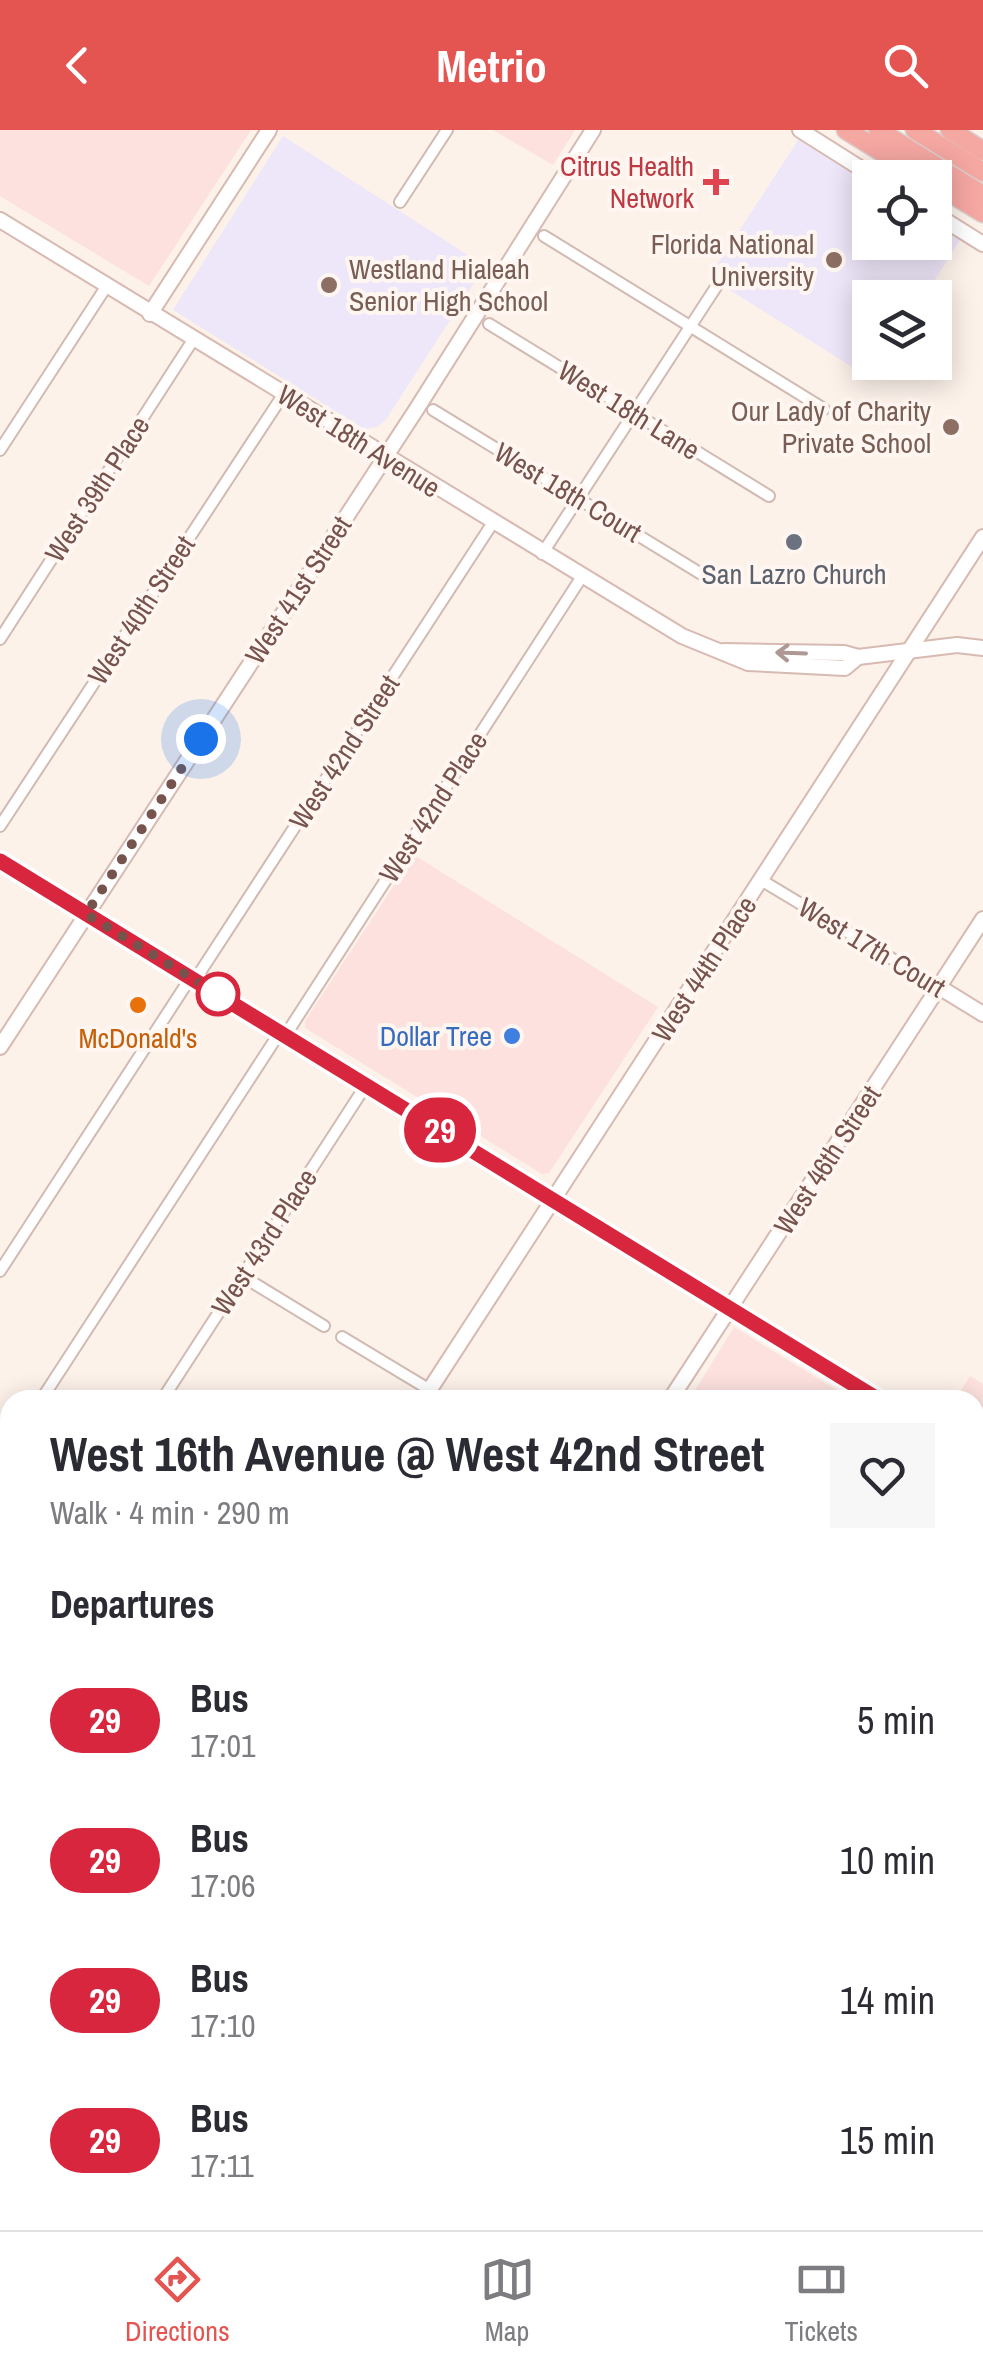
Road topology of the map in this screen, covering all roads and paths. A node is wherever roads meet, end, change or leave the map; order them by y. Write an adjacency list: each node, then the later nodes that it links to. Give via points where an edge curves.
1 (269, 130): 25 (street)
2 (447, 130): 17 (street)
3 (593, 130): 34 (street, West 41st Street)
4 (800, 130): 13 (street)
5 (846, 130): 12 (highway)
6 (878, 130): 16 (highway)
7 (916, 130): 14 (highway)
8 (950, 130): 11 (highway)
9 (962, 130): 10 (highway)
10 (983, 142)
11 (983, 151)
12 (895, 160)
13 (852, 163)
14 (983, 172)
15 (952, 194): 18 (highway)
16 (983, 195)
17 (400, 202)
18 (983, 213)
19 (0, 220): 23 (street, West 18th Avenue)
20 (952, 225): 22 (street)
21 (544, 236): 27 (street)
22 (983, 244)
23 (106, 286): 25 (street, West 18th Avenue); 33 (street)
24 (716, 287): 27 (street)
25 (150, 314): 28 (street, West 18th Avenue)
26 (489, 324): 32 (street, West 18th Lane)
27 (691, 325): 30 (street); 32 (street)
28 (194, 340): 29 (street, West 18th Avenue); 42 (street, West 39th Place)
29 (283, 395): 34 (street, West 18th Avenue); 45 (street, West 40th Street)
30 (824, 409)
31 (433, 410): 36 (street, West 18th Court)
32 (634, 413): 35 (street, West 18th Lane); 36 (street)
33 (0, 450)
34 (385, 457): 37 (street, West 18th Avenue); 48 (street, West 41st Street)
35 (769, 496)
36 (578, 498): 39 (street); 40 (street, West 18th Court)
37 (492, 524): 39 (street, West 18th Avenue); 50 (street, West 42nd Street)
38 (983, 537): 44 (street, West 44th Place)
39 (542, 554): 41 (street, West 18th Avenue)
40 (702, 574)
41 (581, 578): 44 (street, West 18th Avenue, via 682,636 724,651 858,657); 53 (street, West 42nd Place)
42 (0, 639)
43 (983, 648): 44 (street)
44 (910, 651): 47 (street, West 44th Place)
45 (0, 826)
46 (0, 860): 48 (street)
47 (761, 880): 51 (street, West 17th Court); 56 (street, West 44th Place)
48 (86, 914): 50 (street); 54 (street, West 41st Street)
49 (983, 919): 51 (street, West 46th Street)
50 (193, 979): 53 (street); 57 (street, West 42nd Street)
51 (939, 986): 52 (street, West 17th Court); 59 (street, West 46th Street)
52 (983, 1014)
53 (282, 1034): 55 (street); 62 (street, West 42nd Place)
54 (0, 1047)
55 (366, 1085): 56 (street); 58 (street, West 43rd Place)
56 (553, 1200): 59 (street); 65 (street, West 44th Place)
57 (0, 1272)
58 (242, 1276): 60 (street); 63 (street, West 43rd Place)
59 (730, 1308): 66 (street, West 46th Street); 67 (street)
60 (324, 1326)
61 (342, 1337): 64 (street)
62 (48, 1390)
63 (168, 1390)
64 (420, 1390)
65 (430, 1390)
66 (677, 1390)
67 (863, 1390)

